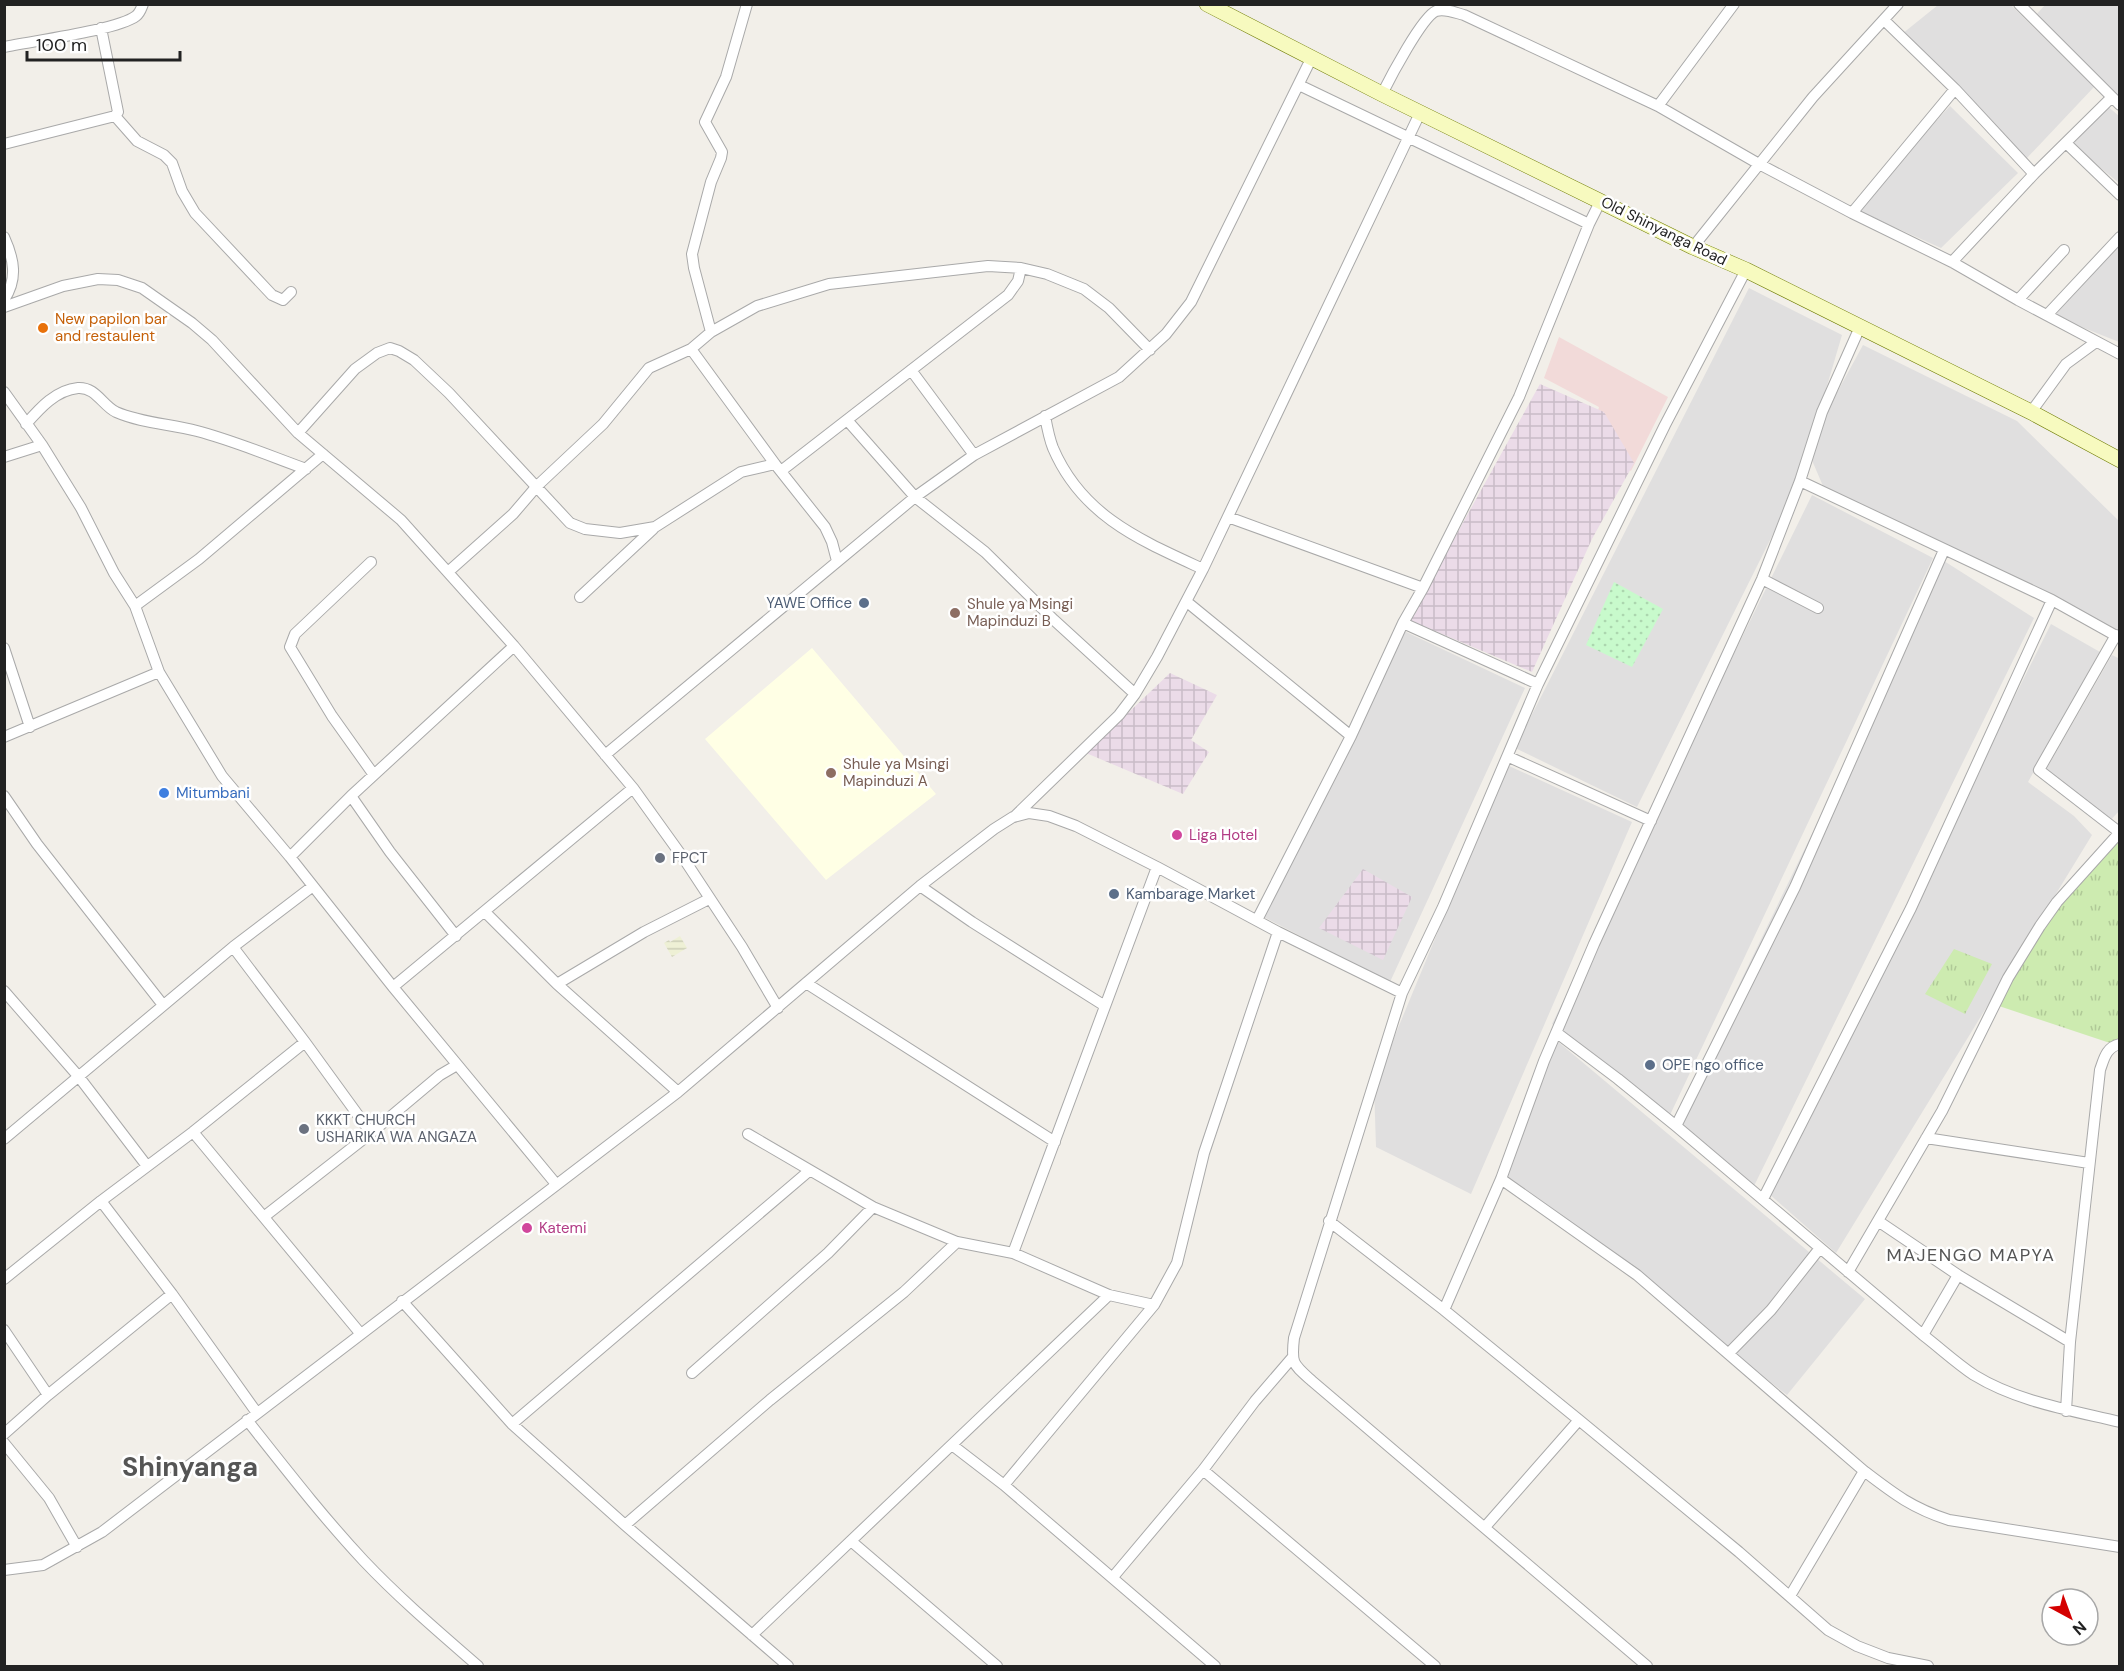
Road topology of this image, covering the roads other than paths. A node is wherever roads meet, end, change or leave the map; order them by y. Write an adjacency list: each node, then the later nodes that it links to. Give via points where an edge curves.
1 (143, 4): 8 (street, via 139,15)
2 (747, 4): 40 (street, via 726,77 705,122 722,152 692,254)
3 (1207, 4): 10 (main road, Old Shinyanga Road)
4 (1734, 4): 15 (street)
5 (1898, 4): 7 (street)
6 (2025, 7): 14 (street)
7 (1884, 20): 12 (street); 21 (street, via 1813,97)
8 (101, 28): 9 (street); 17 (street, via 118,112)
9 (4, 47)
10 (1311, 59): 11 (street); 13 (main road, Old Shinyanga Road)
11 (1299, 85): 18 (street); 43 (street, via 1191,302)
12 (1955, 89): 22 (street); 25 (street)
13 (1382, 94): 15 (street, via 1424,22 1441,10 1464,15); 16 (main road, Old Shinyanga Road)
14 (2116, 101): 19 (street)
15 (1658, 106): 21 (street)
16 (1420, 113): 18 (street); 24 (main road, Old Shinyanga Road)
17 (115, 116): 20 (street); 34 (street, via 137,141 172,163 195,213 272,295 283,300)
18 (1409, 139): 26 (street); 62 (street)
19 (2066, 143): 22 (street); 23 (street)
20 (4, 144)
21 (1760, 164): 25 (street); 29 (street)
22 (2034, 174): 31 (street)
23 (2120, 195)
24 (1601, 200): 26 (street); 29 (main road, Old Shinyanga Road)
25 (1852, 213): 31 (street)
26 (1589, 224): 70 (street, via 1519,397)
27 (4, 237): 35 (street, via 12,254 14,273)
28 (2120, 237): 38 (street)
29 (1693, 247): 33 (main road, Old Shinyanga Road)
30 (2064, 250): 36 (street)
31 (1952, 262): 36 (street)
32 (1021, 268): 40 (street, via 988,266 829,284 758,306); 43 (street, via 1084,289 1109,308); 45 (street, via 1008,295)
33 (1746, 270): 39 (main road, Old Shinyanga Road); 81 (street)
34 (291, 292)
35 (4, 300)
36 (2018, 300): 38 (street)
37 (4, 307): 51 (street, via 63,286 98,279 118,280 142,288 212,340)
38 (2048, 315): 41 (street)
39 (1860, 327): 47 (main road, Old Shinyanga Road); 59 (street, via 1822,412)
40 (711, 332): 42 (street)
41 (2096, 342): 44 (street); 47 (street, via 2066,364)
42 (691, 349): 57 (street); 60 (street, via 649,368 603,424)
43 (1150, 350): 48 (street, via 1119,377)
44 (2120, 354)
45 (911, 370): 49 (street); 54 (street)
46 (4, 392): 50 (street)
47 (2031, 412): 56 (main road, Old Shinyanga Road)
48 (1045, 416): 54 (street); 67 (street, via 1062,468 1091,506 1154,547)
49 (848, 420): 57 (street); 61 (street)
50 (26, 423): 52 (street); 58 (street, via 54,397 80,388 91,390 116,412 226,439)
51 (298, 433): 53 (street); 60 (street, via 355,369 390,348 414,360)
52 (42, 445): 55 (street); 74 (street)
53 (323, 454): 58 (street); 68 (street, via 401,520)
54 (974, 454): 61 (street)
55 (4, 458)
56 (2120, 460)
57 (778, 467): 63 (street, via 741,472); 65 (street, via 825,527)
58 (306, 470): 74 (street, via 199,559)
59 (1800, 481): 64 (street); 69 (street)
60 (537, 486): 63 (street, via 570,523 585,529 620,533); 68 (street, via 513,514)
61 (915, 497): 65 (street); 82 (street, via 985,552)
62 (1227, 517): 67 (street); 70 (street)
63 (655, 527): 71 (street)
64 (1944, 550): 72 (street); 119 (street, via 1795,887)
65 (837, 561): 86 (street)
66 (371, 562): 88 (street, via 295,634 290,647)
67 (1203, 569): 73 (street)
68 (448, 572): 78 (street)
69 (1762, 579): 75 (street); 93 (street)
70 (1423, 588): 76 (street)
71 (580, 597)
72 (2052, 600): 77 (street); 131 (street, via 1911,908)
73 (1186, 602): 82 (street); 84 (street)
74 (135, 606): 80 (street)
75 (1818, 608)
76 (1402, 623): 81 (street); 84 (street)
77 (2118, 636): 94 (street, via 2039,770)
78 (514, 646): 86 (street); 88 (street)
79 (4, 648): 83 (street)
80 (159, 672): 83 (street); 95 (street, via 222,776)
81 (1538, 684): 87 (street)
82 (1135, 694): 92 (street, via 1119,715)
83 (30, 727): 85 (street)
84 (1352, 736): 101 (street)
85 (4, 737)
86 (604, 755): 89 (street)
87 (1509, 757): 93 (street); 109 (street)
88 (374, 776): 91 (street)
89 (633, 788): 99 (street); 100 (street)
90 (4, 796): 110 (street)
91 (351, 796): 95 (street); 103 (street)
92 (1014, 817): 96 (street, via 1029,813 1049,816); 98 (street)
93 (1651, 821): 113 (street, via 1593,944)
94 (2119, 832): 123 (street, via 2040,926 2008,978)
95 (290, 856): 97 (street)
96 (1157, 867): 101 (street); 111 (street)
97 (313, 886): 104 (street); 107 (street)
98 (920, 886): 105 (street); 111 (street)
99 (709, 899): 106 (street); 112 (street)
100 (485, 912): 103 (street); 106 (street)
101 (1257, 920): 102 (street)
102 (1278, 932): 109 (street); 146 (street, via 1204,1153 1177,1263)
103 (456, 936): 107 (street)
104 (233, 947): 110 (street); 114 (street)
105 (806, 983): 112 (street); 125 (street)
106 (557, 984): 118 (street)
107 (393, 987): 116 (street)
108 (4, 991): 117 (street)
109 (1402, 993): 135 (street)
110 (163, 1005): 117 (street)
111 (1105, 1006): 125 (street)
112 (778, 1008): 118 (street)
113 (1557, 1033): 119 (street); 129 (street)
114 (305, 1042): 120 (street); 121 (street)
115 (2120, 1044): 126 (street, via 2108,1050 2100,1070)
116 (457, 1065): 121 (street); 130 (street)
117 (79, 1077): 124 (street); 127 (street)
118 (678, 1092): 130 (street)
119 (1676, 1126): 131 (street)
120 (193, 1132): 127 (street); 134 (street)
121 (371, 1133): 134 (street)
122 (748, 1134): 128 (street)
123 (1926, 1138): 126 (street); 136 (street)
124 (4, 1139)
125 (1055, 1142): 139 (street)
126 (2089, 1163): 151 (street)
127 (147, 1166): 132 (street)
128 (808, 1171): 133 (street); 161 (street)
129 (1501, 1179): 147 (street); 152 (street, via 1637,1275)
130 (556, 1184): 145 (street)
131 (1763, 1199): 138 (street)
132 (101, 1201): 142 (street); 143 (street)
133 (873, 1207): 137 (street); 154 (street, via 828,1253)
134 (265, 1216): 149 (street)
135 (1329, 1221): 147 (street); 153 (street, via 1294,1338)
136 (1878, 1221): 140 (street); 141 (street)
137 (957, 1242): 139 (street); 168 (street, via 904,1292)
138 (1820, 1248): 140 (street); 152 (street, via 1772,1310)
139 (1013, 1254): 144 (street)
140 (1848, 1272): 150 (street)
141 (1958, 1275): 150 (street); 151 (street)
142 (4, 1279)
143 (172, 1294): 155 (street); 157 (street)
144 (1109, 1295): 146 (street); 164 (street)
145 (402, 1301): 149 (street); 161 (street)
146 (1154, 1305): 167 (street)
147 (1444, 1310): 159 (street)
148 (4, 1330): 155 (street)
149 (360, 1333): 157 (street)
150 (1923, 1335): 156 (street, via 1983,1379)
151 (2070, 1342): 156 (street)
152 (1729, 1353): 166 (street)
153 (1292, 1358): 165 (street); 169 (street, via 1312,1382)
154 (692, 1373)
155 (48, 1395): 162 (street)
156 (2066, 1411): 160 (street)
157 (257, 1413): 158 (street)
158 (247, 1420): 171 (street); 177 (street, via 309,1500 364,1561)
159 (1579, 1420): 169 (street); 175 (street)
160 (2120, 1422)
161 (512, 1424): 168 (street)
162 (4, 1434)
163 (4, 1443): 171 (street, via 49,1498)
164 (952, 1445): 167 (street); 170 (street)
165 (1203, 1470): 174 (street); 181 (street)
166 (1864, 1471): 172 (street, via 1898,1498 1949,1520); 175 (street)
167 (1004, 1485): 174 (street)
168 (625, 1525): 176 (street)
169 (1485, 1527): 182 (street)
170 (851, 1542): 176 (street); 179 (street)
171 (77, 1547): 173 (street, via 43,1565)
172 (2120, 1547)
173 (4, 1570)
174 (1113, 1577): 180 (street)
175 (1790, 1596): 183 (street, via 1828,1630 1857,1646 1888,1658)
176 (752, 1635): 178 (street)
177 (478, 1666)
178 (788, 1666)
179 (997, 1666)
180 (1215, 1666)
181 (1435, 1666)
182 (1647, 1666)
183 (1928, 1666)

